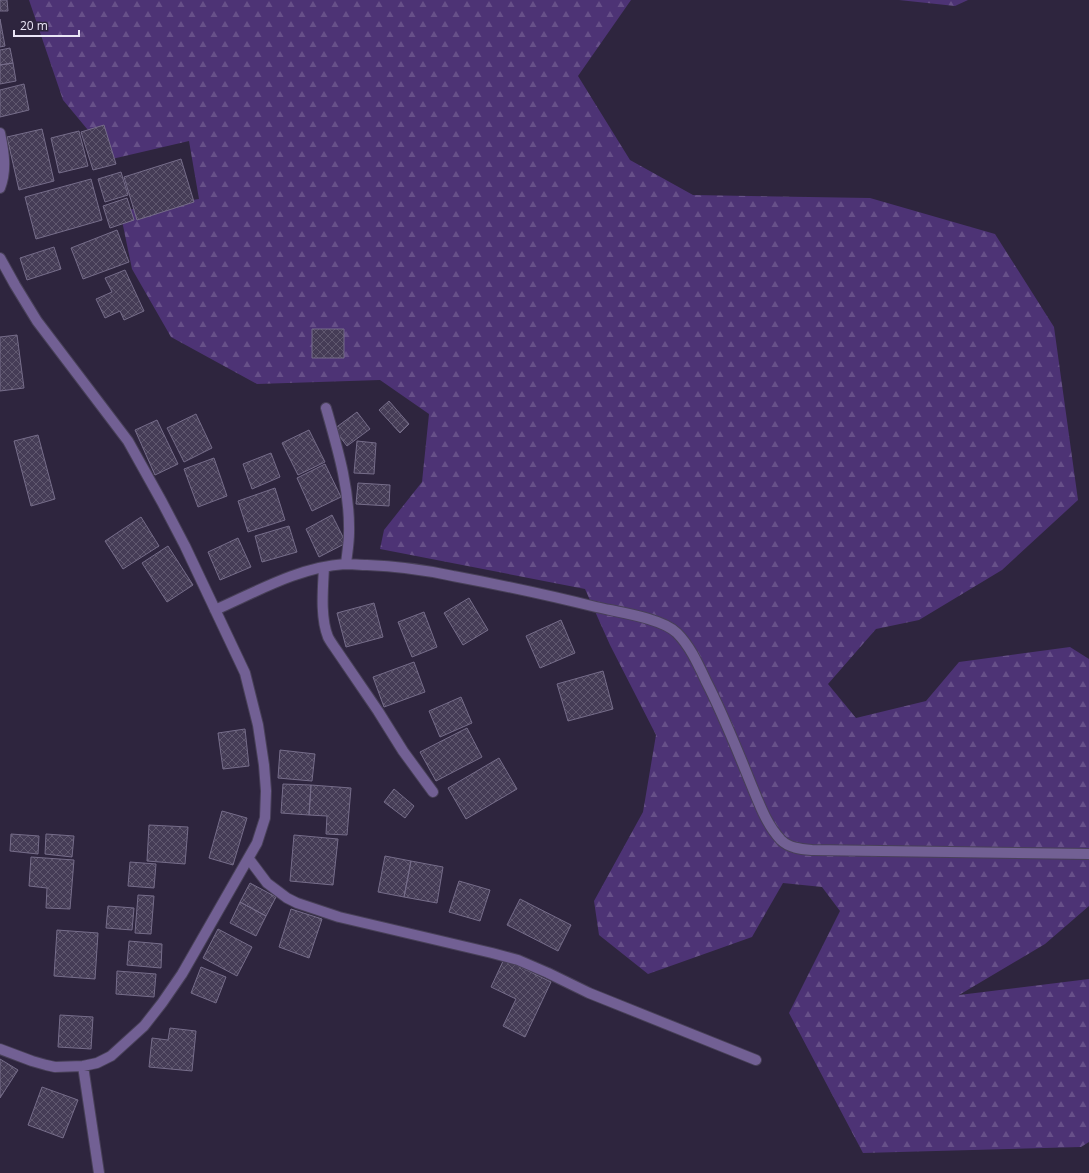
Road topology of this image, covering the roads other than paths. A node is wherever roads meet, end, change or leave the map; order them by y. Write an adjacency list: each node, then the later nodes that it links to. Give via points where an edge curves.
1 (0, 134): 2 (street, via 5,173)
2 (0, 188)
3 (0, 258): 7 (street, via 37,321 128,441 185,546)
4 (326, 408): 5 (street, via 348,501 349,535)
5 (346, 564): 6 (street); 9 (street, via 406,568 483,581 643,618 672,629 685,643 717,702 769,824 781,840 792,847 812,850)
6 (324, 567): 7 (street, via 280,581); 8 (street, via 323,606 329,637 403,751)
7 (215, 610): 10 (street, via 245,673 258,725 264,765 265,818)
8 (433, 792)
9 (1089, 854)
10 (249, 859): 12 (street, via 267,883 297,903 339,917 518,960); 13 (street, via 182,974 144,1026 111,1056)
11 (0, 1049): 13 (street, via 55,1067)
12 (756, 1060)
13 (83, 1066): 14 (street)
14 (99, 1173)

